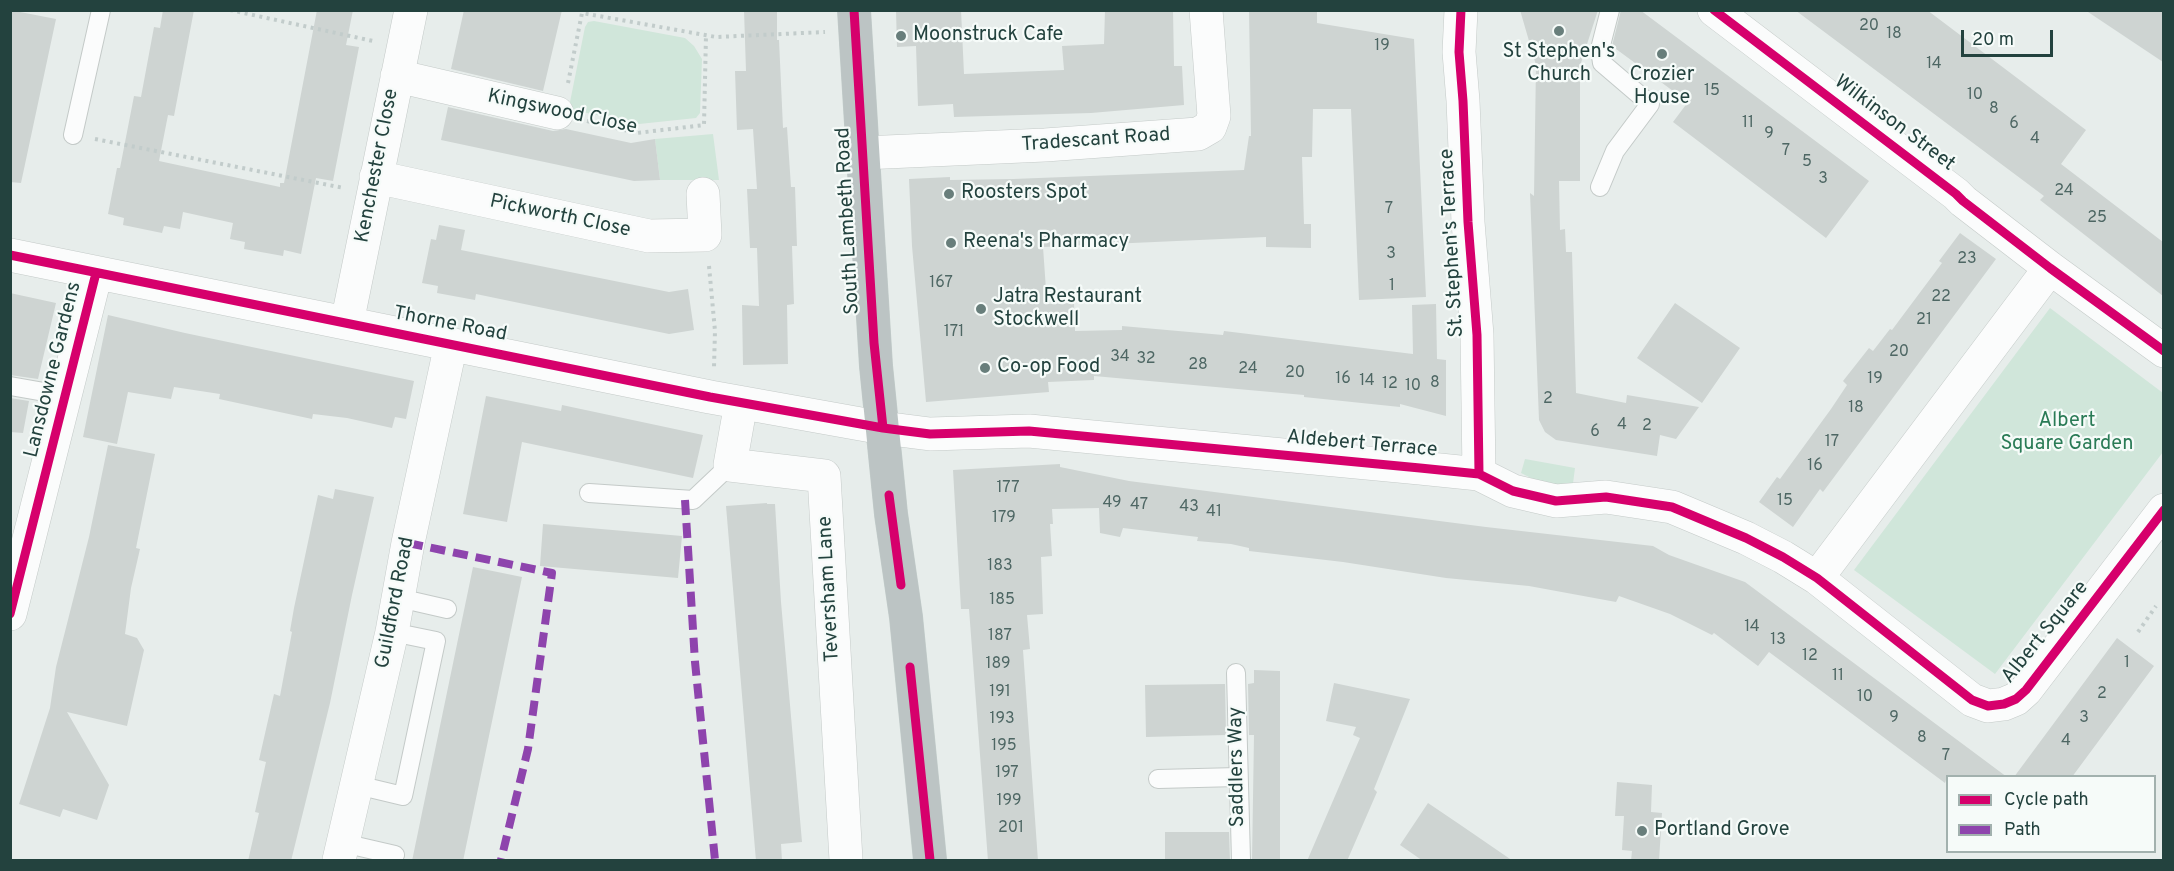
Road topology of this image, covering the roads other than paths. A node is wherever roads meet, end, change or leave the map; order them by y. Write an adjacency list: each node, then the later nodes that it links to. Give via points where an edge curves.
1 (100, 10): 10 (lane)
2 (411, 10): 8 (street, Kenchester Close)
3 (854, 10): 11 (highway, South Lambeth Road)
4 (1206, 10): 11 (street, Tradescant Road, via 1214,116 1210,127 1198,134)
5 (1461, 10): 26 (street, St. Stephen's Terrace, via 1459,52 1477,335)
6 (1610, 10): 13 (lane, via 1600,49 1602,63 1650,104 1615,151)
7 (1714, 10): 16 (street, Wilkinson Street)
8 (400, 61): 9 (street, Kingswood Close); 12 (street, Kenchester Close)
9 (556, 113)
10 (74, 135)
11 (863, 153): 24 (highway, South Lambeth Road)
12 (374, 186): 14 (street, Pickworth Close, via 649,236 705,235); 18 (street, Kenchester Close)
13 (1600, 187)
14 (703, 194)
15 (10, 255): 17 (street, Thorne Road)
16 (2050, 268): 20 (street); 29 (street)
17 (96, 273): 18 (street, Thorne Road); 22 (street, Lansdowne Gardens)
18 (347, 323): 19 (street, Thorne Road)
19 (451, 345): 23 (street, Thorne Road); 30 (street, Guildford Road)
20 (2163, 351)
21 (10, 386): 22 (lane)
22 (67, 396): 32 (street, Lansdowne Gardens)
23 (726, 400): 24 (street, Thorne Road); 25 (street)
24 (883, 428): 26 (street, Aldebert Terrace, via 930,434 1029,430); 41 (highway, South Lambeth Road)
25 (730, 465): 27 (lane, via 693,500); 40 (street, Teversham Lane, via 824,476)
26 (1479, 474): 29 (street, Aldebert Terrace, via 1513,492 1556,501 1606,497 1672,507 1746,538)
27 (589, 493)
28 (2163, 510): 29 (street, Albert Square, via 2026,690 2004,704 1988,706 1972,700)
29 (1816, 578)
30 (399, 598): 31 (lane); 33 (street, Guildford Road)
31 (447, 609)
32 (10, 614)
33 (392, 632): 37 (street, Guildford Road); 37 (lane, via 436,641 403,796)
34 (1236, 673): 35 (lane, Saddlers Way)
35 (1238, 777): 36 (lane); 42 (lane, Saddlers Way)
36 (1158, 779)
37 (357, 785): 38 (street, Guildford Road)
38 (341, 852): 39 (lane)
39 (395, 855)
40 (846, 861)
41 (930, 861)
42 (1240, 861)

